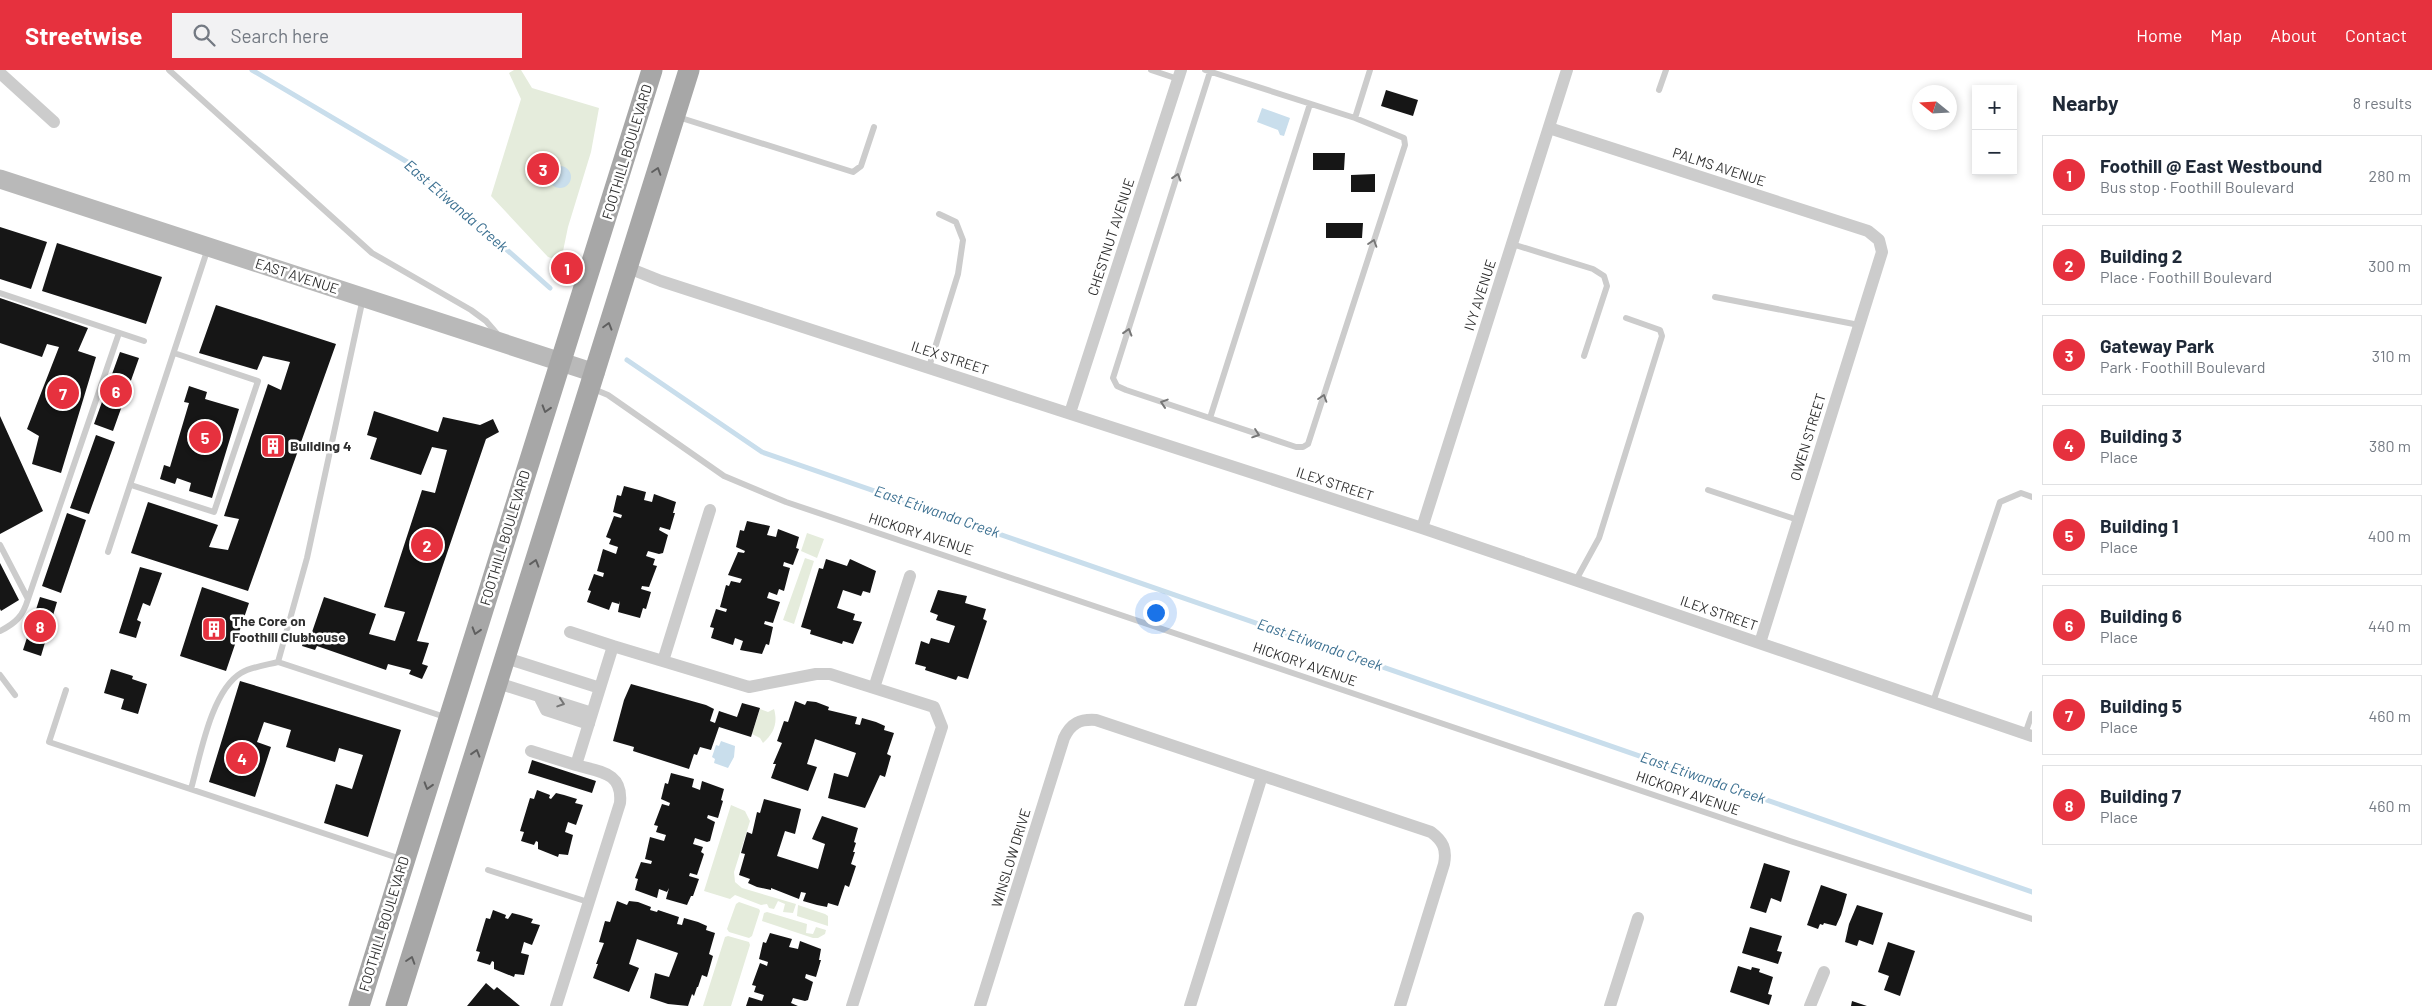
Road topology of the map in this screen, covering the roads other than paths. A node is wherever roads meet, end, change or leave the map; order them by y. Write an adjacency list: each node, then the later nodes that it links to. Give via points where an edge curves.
1 (169, 70): 31 (lane, via 372,254 471,310 486,321)
2 (652, 70): 34 (main road, FOOTHILL BOULEVARD)
3 (689, 70): 13 (main road)
4 (1151, 70): 10 (lane)
5 (1370, 70): 14 (lane)
6 (1567, 70): 17 (street, IVY AVENUE)
7 (1666, 70): 11 (lane)
8 (1208, 71): 12 (lane); 38 (lane, one-way to 8, via 1126,390 1117,386 1114,378)
9 (0, 73): 15 (street)
10 (1179, 74): 37 (street, CHESTNUT AVENUE)
11 (1659, 90)
12 (1310, 104): 14 (lane); 38 (lane)
13 (674, 116): 16 (lane, via 853,172 861,166); 23 (main road, one-way to 13)
14 (1355, 118): 38 (lane, one-way to 14, via 1296,447 1308,444 1405,145 1404,138)
15 (54, 122)
16 (874, 127)
17 (1549, 128): 20 (street, PALMS AVENUE, via 1868,231); 21 (street, IVY AVENUE)
18 (0, 179): 22 (main road, EAST AVENUE)
19 (939, 214): 35 (lane, via 956,222 963,240 958,274)
20 (1878, 240): 28 (street, OWEN STREET, via 1882,252)
21 (1512, 244): 33 (lane, via 1593,269 1604,276 1606,286); 44 (street, IVY AVENUE)
22 (208, 247): 25 (main road, EAST AVENUE); 32 (lane)
23 (626, 266): 35 (street, ILEX STREET, via 661,281); 36 (main road, one-way to 23)
24 (0, 293): 29 (lane)
25 (363, 297): 31 (main road, EAST AVENUE); 56 (lane, via 307,558)
26 (1715, 297): 28 (lane)
27 (1626, 318): 48 (lane, via 1655,327 1662,336 1599,538)
28 (1859, 325): 43 (street, OWEN STREET)
29 (119, 333): 30 (lane); 49 (lane)
30 (144, 341)
31 (506, 345): 34 (main road, EAST AVENUE)
32 (174, 353): 39 (lane); 39 (lane, via 258,381 214,512)
33 (1584, 356)
34 (560, 362): 36 (main road, EAST AVENUE); 65 (main road, FOOTHILL BOULEVARD, one-way to 65)
35 (929, 367): 37 (street, ILEX STREET)
36 (592, 380): 54 (main road, one-way to 36); 76 (lane, HICKORY AVENUE, via 608,395 724,476 786,502 1790,841)
37 (1070, 413): 44 (street, ILEX STREET)
38 (1210, 418)
39 (131, 485): 46 (lane)
40 (1708, 490): 43 (lane)
41 (2032, 497): 63 (lane, via 2021,493 2000,502)
42 (710, 510): 55 (street)
43 (1798, 520): 52 (street, OWEN STREET)
44 (1422, 528): 48 (street, ILEX STREET)
45 (0, 545): 49 (lane)
46 (108, 552)
47 (910, 576): 60 (street)
48 (1576, 580): 52 (street, ILEX STREET)
49 (28, 598): 50 (lane, via 17,623)
50 (0, 630)
51 (570, 632): 53 (street)
52 (1760, 643): 63 (street, ILEX STREET)
53 (614, 646): 55 (street); 59 (street)
54 (506, 658): 58 (main road); 59 (street)
55 (663, 661): 60 (street, via 749,687 830,674)
56 (278, 662): 65 (lane); 71 (lane, via 241,673 226,687 212,718)
57 (0, 675): 62 (lane)
58 (498, 683): 66 (street, one-way to 66); 81 (main road, one-way to 58)
59 (600, 688): 66 (street)
60 (874, 688): 82 (street, via 934,707 942,727)
61 (66, 690): 71 (lane, via 49,742)
62 (15, 695)
63 (1933, 702): 67 (street, ILEX STREET)
64 (2032, 714): 67 (lane)
65 (449, 718): 72 (main road, FOOTHILL BOULEVARD, one-way to 72)
66 (591, 718): 69 (street)
67 (2029, 735)
68 (531, 751): 69 (street)
69 (576, 765): 74 (street, via 610,775 621,790 620,803)
70 (1262, 776): 79 (street, via 1431,832 1445,847 1444,864); 83 (street, WINSLOW DRIVE, via 1096,720 1076,722 1064,738); 84 (street)
71 (191, 789): 72 (lane)
72 (404, 860): 80 (main road, FOOTHILL BOULEVARD)
73 (488, 870): 74 (lane)
74 (588, 902): 78 (street)
75 (1638, 918): 85 (street)
76 (2032, 919)
77 (1824, 972): 86 (street)
78 (560, 1005)
79 (1404, 1005)
80 (359, 1006)
81 (396, 1006)
82 (852, 1006)
83 (980, 1006)
84 (1190, 1006)
85 (1610, 1006)
86 (1810, 1006)

